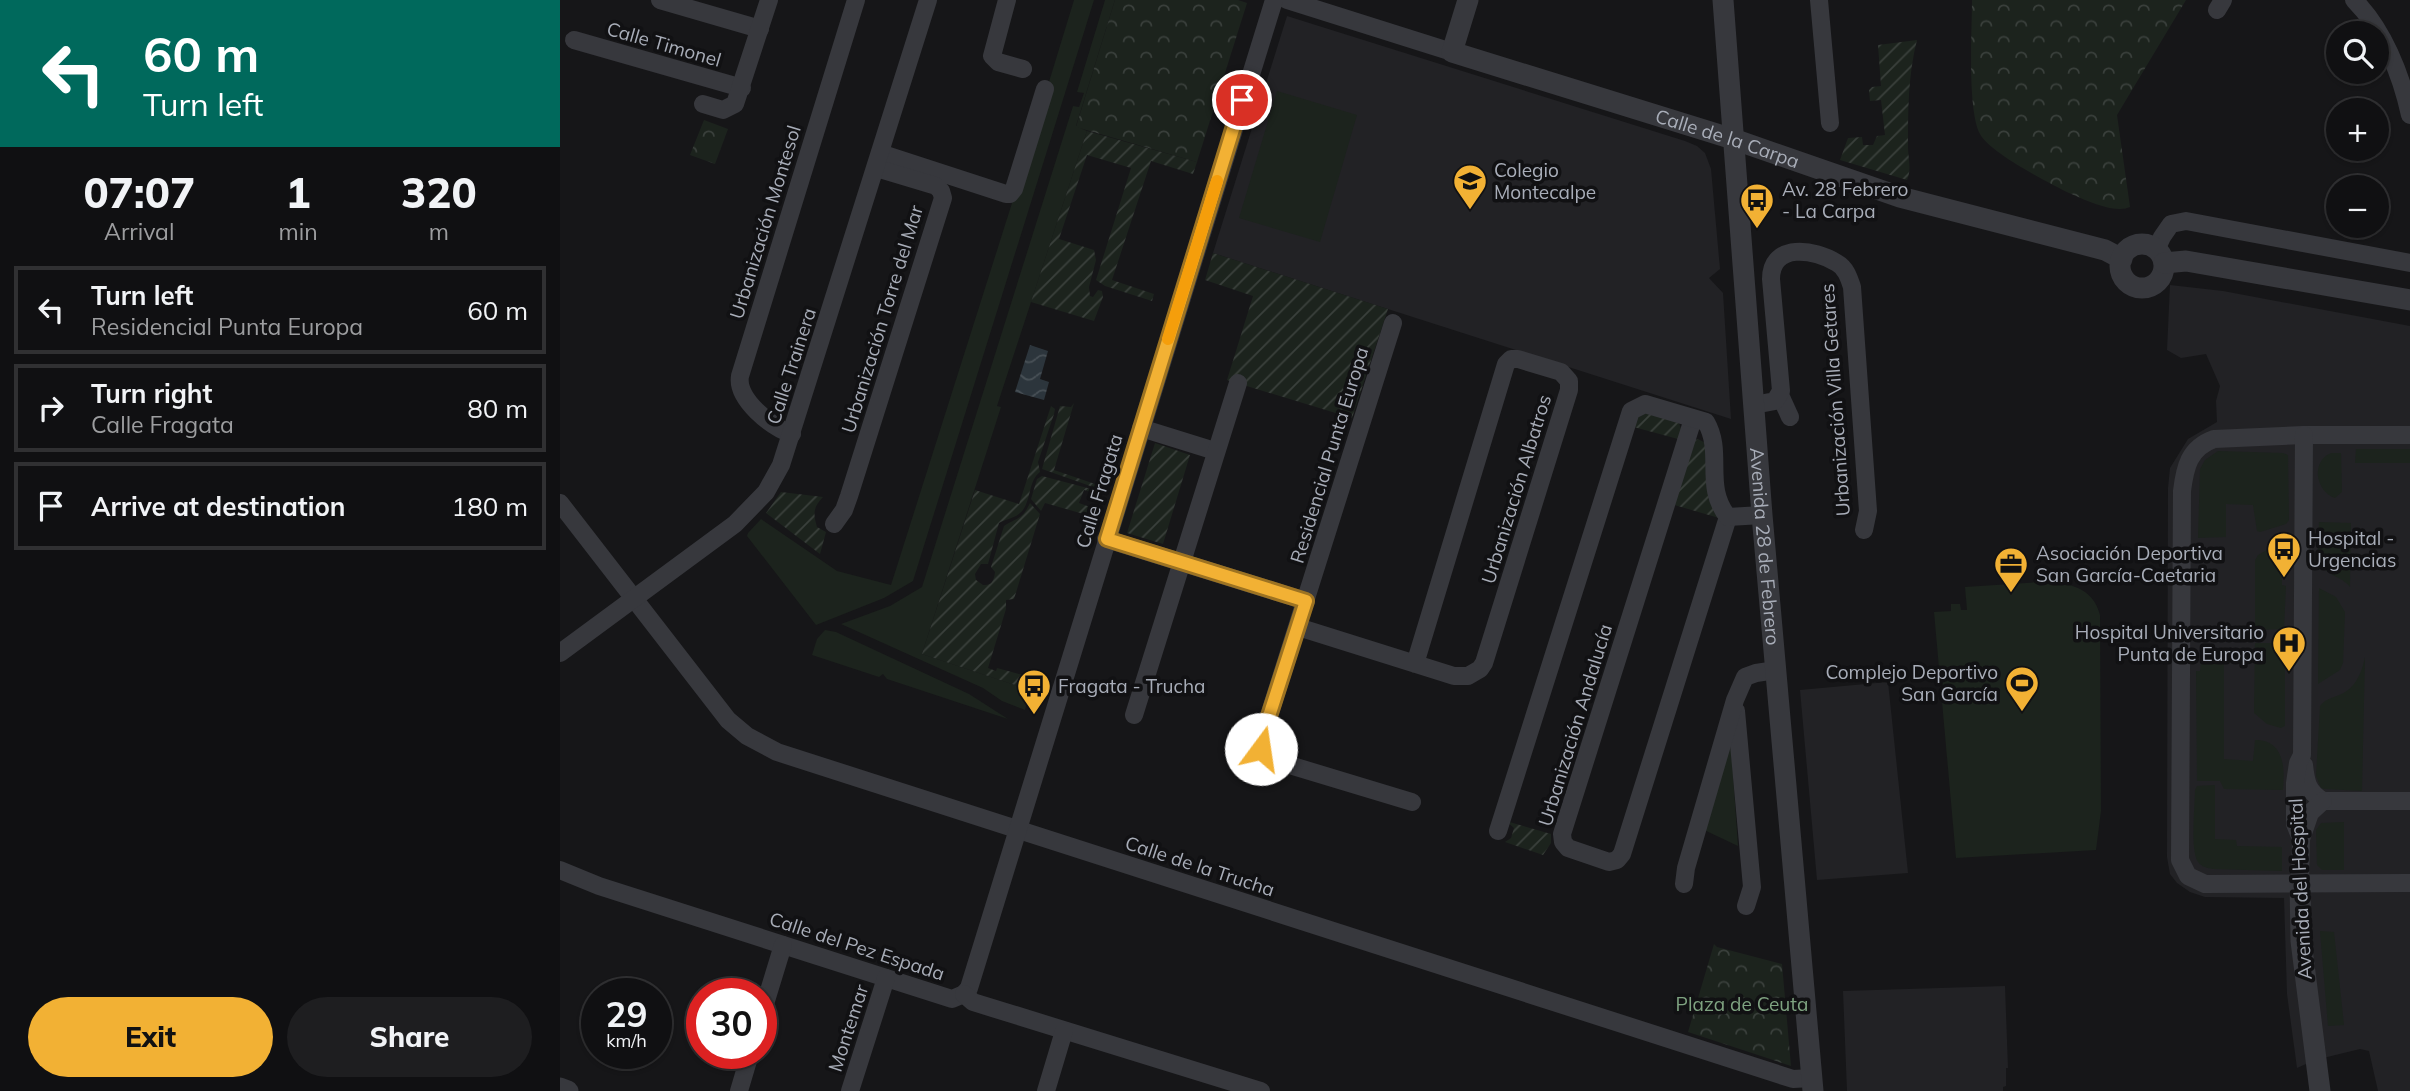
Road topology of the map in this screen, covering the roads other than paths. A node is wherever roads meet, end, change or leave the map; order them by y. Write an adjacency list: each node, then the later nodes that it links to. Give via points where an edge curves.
1 (660, 0): 12 (street)
2 (769, 0): 12 (street)
3 (856, 0): 34 (street, Urbanización Montesol, via 738,384 741,394 772,425)
4 (928, 0): 22 (street, Calle Trainera)
5 (1007, 0): 15 (street, via 992,56)
6 (1273, 0): 33 (street, Calle Fragata)
7 (1287, 0): 14 (street)
8 (1468, 0): 14 (street)
9 (1723, 0): 21 (street, Avenida 28 de Febrero)
10 (1819, 0): 20 (street)
11 (2354, 0): 19 (street, via 2383,39)
12 (760, 29): 16 (street)
13 (574, 40): 16 (street, Calle Timonel)
14 (1452, 52): 21 (street, Calle de la Carpa)
15 (1023, 69)
16 (742, 88): 18 (street, via 731,108)
17 (1045, 89): 22 (street, via 1010,194)
18 (703, 104)
19 (2410, 115)
20 (1830, 123)
21 (1733, 139): 24 (street, Calle de la Carpa, via 1900,197 2105,250); 30 (street, Avenida 28 de Febrero)
22 (878, 161): 34 (street, Calle Trainera); 41 (street, Urbanización Torre del Mar, via 936,186 943,198 849,496)
23 (2160, 256): 24 (street, via 2151,246 2137,245); 24 (street, via 2164,270 2157,282 2144,288 2125,279); 25 (street, via 2171,224 2186,221); 26 (street)
24 (2122, 259)
25 (2410, 263)
26 (2410, 300)
27 (1393, 323): 46 (street, Residencial Punta Europa)
28 (1238, 383): 37 (street)
29 (1780, 395): 30 (street, via 1775,401); 31 (street, Urbanización Villa Getares); 42 (street, Urbanización Villa Getares, via 1771,271 1782,254 1803,251 1837,262 1852,287 1868,510)
30 (1754, 405): 39 (street, Avenida 28 de Febrero)
31 (1790, 417)
32 (1693, 419): 40 (street, via 1706,422 1712,432 1715,496); 40 (street, Urbanización Andalucía, via 1562,834 1568,848 1609,862 1622,854); 58 (street, via 1645,404 1635,407 1629,416)
33 (1141, 428): 37 (street); 43 (street, Calle Fragata)
34 (792, 434): 45 (street, Calle Trainera, via 766,492 735,524)
35 (2304, 435): 36 (street); 53 (street, Avenida del Hospital); 61 (street, via 2230,437 2203,443 2188,462 2182,491 2180,860 2188,876 2205,884)
36 (2410, 435)
37 (1215, 451): 44 (street)
38 (560, 503): 45 (street, Calle de la Trucha)
39 (1762, 515): 40 (street); 50 (street, Avenida 28 de Febrero)
40 (1728, 517)
41 (834, 524)
42 (1864, 530)
43 (1107, 539): 44 (street); 57 (street, Calle Fragata)
44 (1181, 562): 46 (street); 52 (street)
45 (634, 599): 48 (street, Calle Trainera); 57 (street, Calle de la Trucha, via 728,720 747,736 777,752)
46 (1306, 601): 47 (street, Residencial Punta Europa)
47 (1298, 627): 49 (street, Urbanización Albatros); 55 (street, Residencial Punta Europa, via 1262,738 1263,754)
48 (560, 653)
49 (1415, 664): 49 (street, Urbanización Albatros, via 1461,677 1475,673 1484,663 1569,390 1562,372 1518,359 1506,364)
50 (1776, 670): 51 (street, via 1745,677); 71 (street, Avenida 28 de Febrero)
51 (1735, 700): 63 (street); 64 (street, via 1752,887)
52 (1134, 715)
53 (2302, 755): 54 (street, via 2305,783); 59 (street, Avenida del Hospital, via 2295,783 2295,824)
54 (2323, 801): 56 (street); 59 (street, via 2310,813)
55 (1412, 802)
56 (2410, 802)
57 (1017, 830): 68 (street, Calle Fragata); 71 (street, Calle de la Trucha)
58 (1498, 831)
59 (2301, 839): 61 (street, Avenida del Hospital)
60 (560, 870): 65 (street, Calle del Pez Espada)
61 (2300, 882): 62 (street); 79 (street, Avenida del Hospital, via 2302,950)
62 (2410, 883)
63 (1684, 884)
64 (1746, 906)
65 (783, 944): 66 (street); 67 (street, Calle del Pez Espada)
66 (773, 978)
67 (886, 978): 68 (street, Calle del Pez Espada, via 952,999); 76 (street, Montemar)
68 (964, 994): 69 (street, Calle del Pez Espada, via 973,1002)
69 (1064, 1031): 73 (street, Calle del Pez Espada); 77 (street)
70 (746, 1069): 75 (street)
71 (1812, 1085)
72 (560, 1087): 74 (street)
73 (1239, 1088): 78 (street, Calle del Pez Espada)
74 (568, 1091)
75 (739, 1091)
76 (850, 1091)
77 (1046, 1091)
78 (1261, 1091)
79 (2320, 1091)

